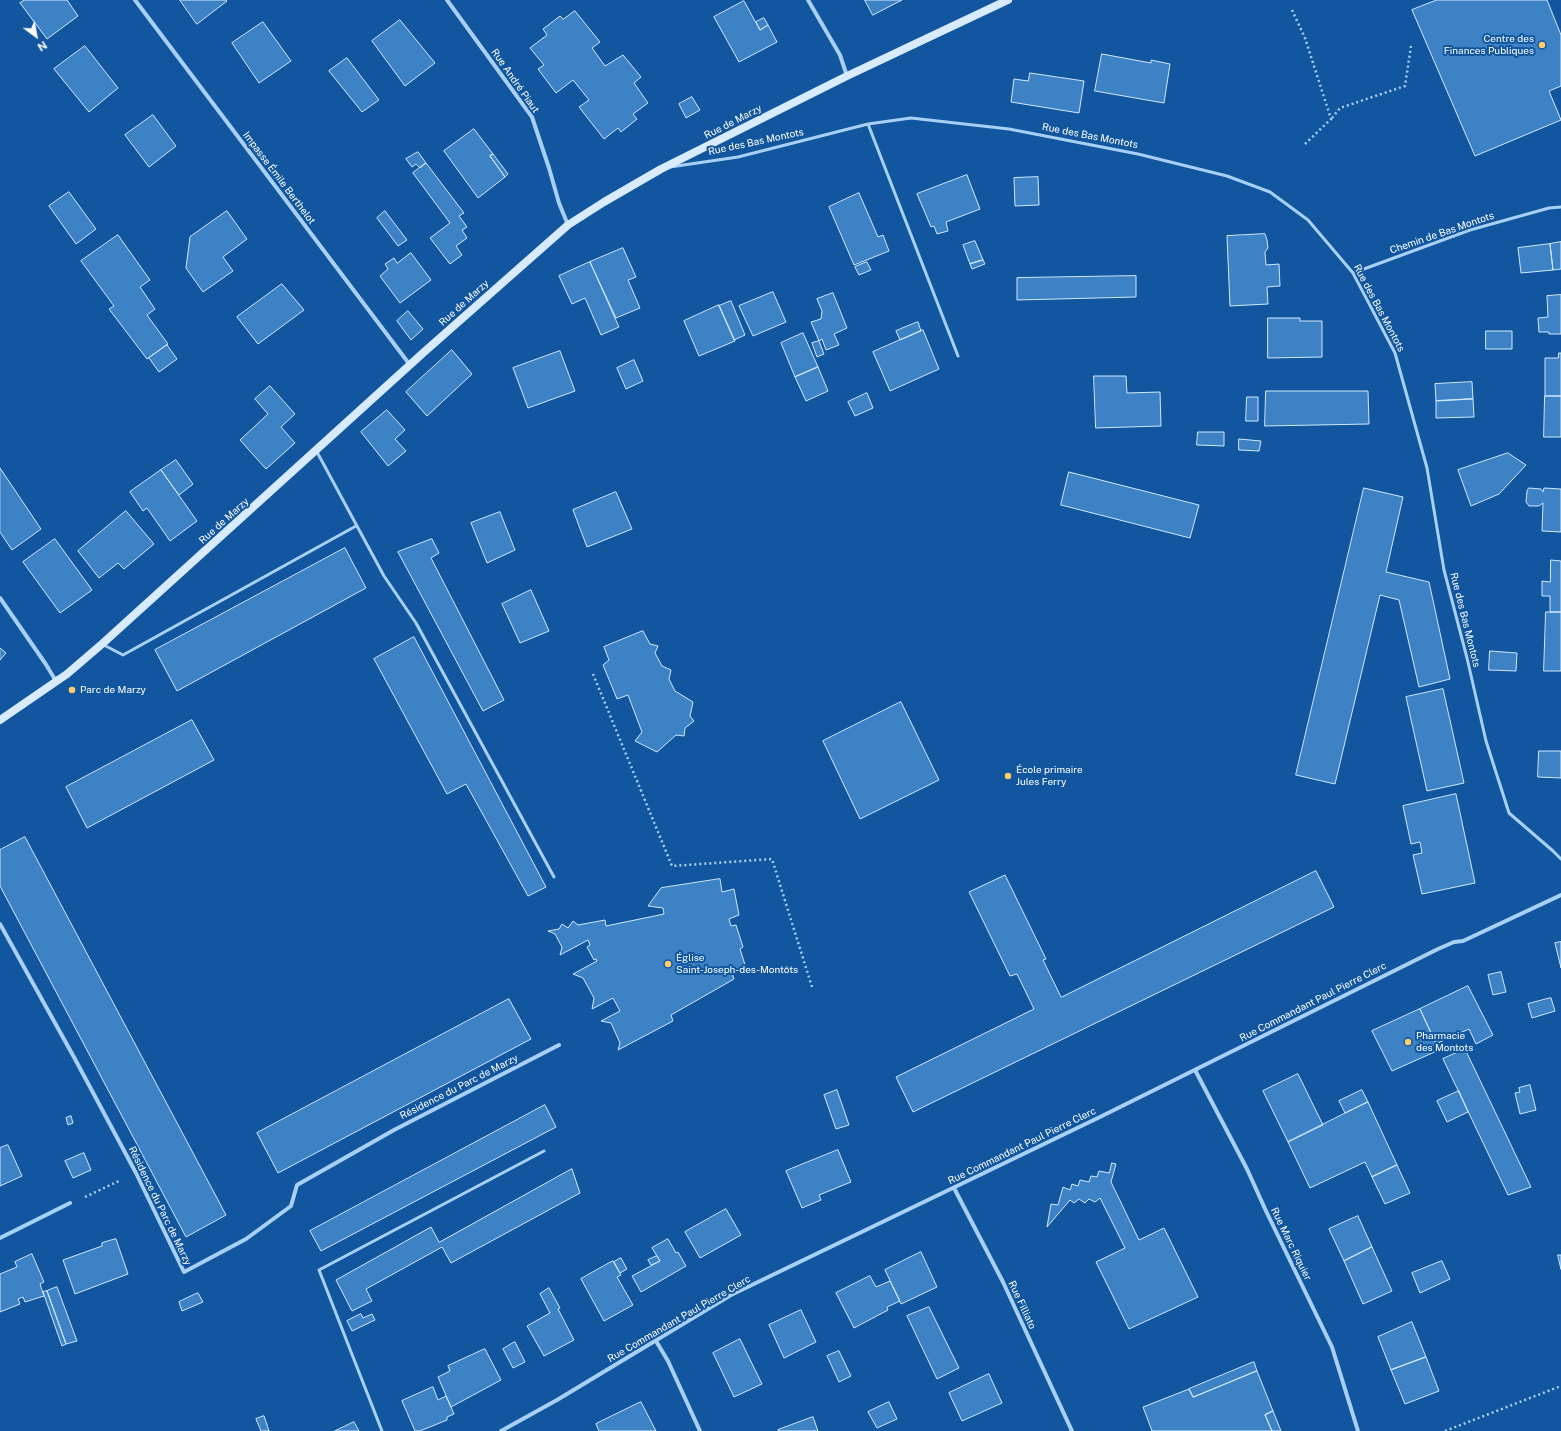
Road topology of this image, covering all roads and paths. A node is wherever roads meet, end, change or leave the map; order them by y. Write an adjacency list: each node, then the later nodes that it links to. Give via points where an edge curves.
1 (135, 0): 16 (street, Impasse Émile Berthelot)
2 (447, 0): 13 (street, Rue André Piaut, via 532,117)
3 (808, 0): 7 (street, via 840,55)
4 (1008, 0): 7 (main road, Rue de Marzy)
5 (1292, 10): 8 (path, via 1305,38)
6 (1411, 46): 8 (path, via 1405,86 1340,108)
7 (847, 76): 11 (main road, Rue de Marzy)
8 (1331, 119): 10 (path)
9 (868, 124): 11 (lane, Rue des Bas Montots, via 738,157); 14 (lane, Rue des Bas Montots, via 911,118 1009,129 1138,154 1227,176 1270,192 1308,220); 15 (lane)
10 (1305, 144)
11 (661, 169): 13 (main road, Rue de Marzy)
12 (1561, 207): 14 (lane, Chemin de Bas Montots, via 1470,230)
13 (568, 224): 16 (main road, Rue de Marzy)
14 (1353, 273): 24 (lane, Rue des Bas Montots, via 1396,353 1427,468 1444,570 1486,741 1509,813)
15 (958, 356)
16 (410, 365): 17 (main road, Rue de Marzy)
17 (316, 450): 18 (lane); 20 (main road, Rue de Marzy)
18 (356, 526): 20 (lane, via 123,655); 25 (lane, via 384,576 416,623)
19 (0, 598): 22 (street)
20 (102, 644): 22 (main road, Rue de Marzy)
21 (593, 674): 28 (path, via 672,866 772,859)
22 (56, 682): 23 (main road, Rue de Marzy)
23 (0, 720)
24 (1561, 859)
25 (554, 876)
26 (1561, 895): 30 (street, Rue Commandant Paul Pierre Clerc, via 1463,941 1438,949)
27 (0, 924): 32 (street, Résidence du Parc de Marzy)
28 (812, 988)
29 (559, 1045): 32 (street, Résidence du Parc de Marzy, via 394,1130 297,1185 291,1206 246,1239 184,1272)
30 (1195, 1070): 33 (street, Rue Commandant Paul Pierre Clerc); 42 (street, Rue Marc Riquier, via 1247,1169 1332,1347)
31 (544, 1151): 38 (lane, via 319,1270)
32 (136, 1173): 34 (path)
33 (954, 1188): 36 (street, Rue Commandant Paul Pierre Clerc, via 731,1295); 41 (street, Rue Filliato, via 1003,1282)
34 (70, 1204): 35 (street)
35 (0, 1238)
36 (656, 1341): 39 (street, Rue Commandant Paul Pierre Clerc); 40 (street)
37 (1561, 1386): 43 (path)
38 (382, 1431)
39 (501, 1431)
40 (700, 1431)
41 (1072, 1431)
42 (1358, 1431)
43 (1445, 1431)

